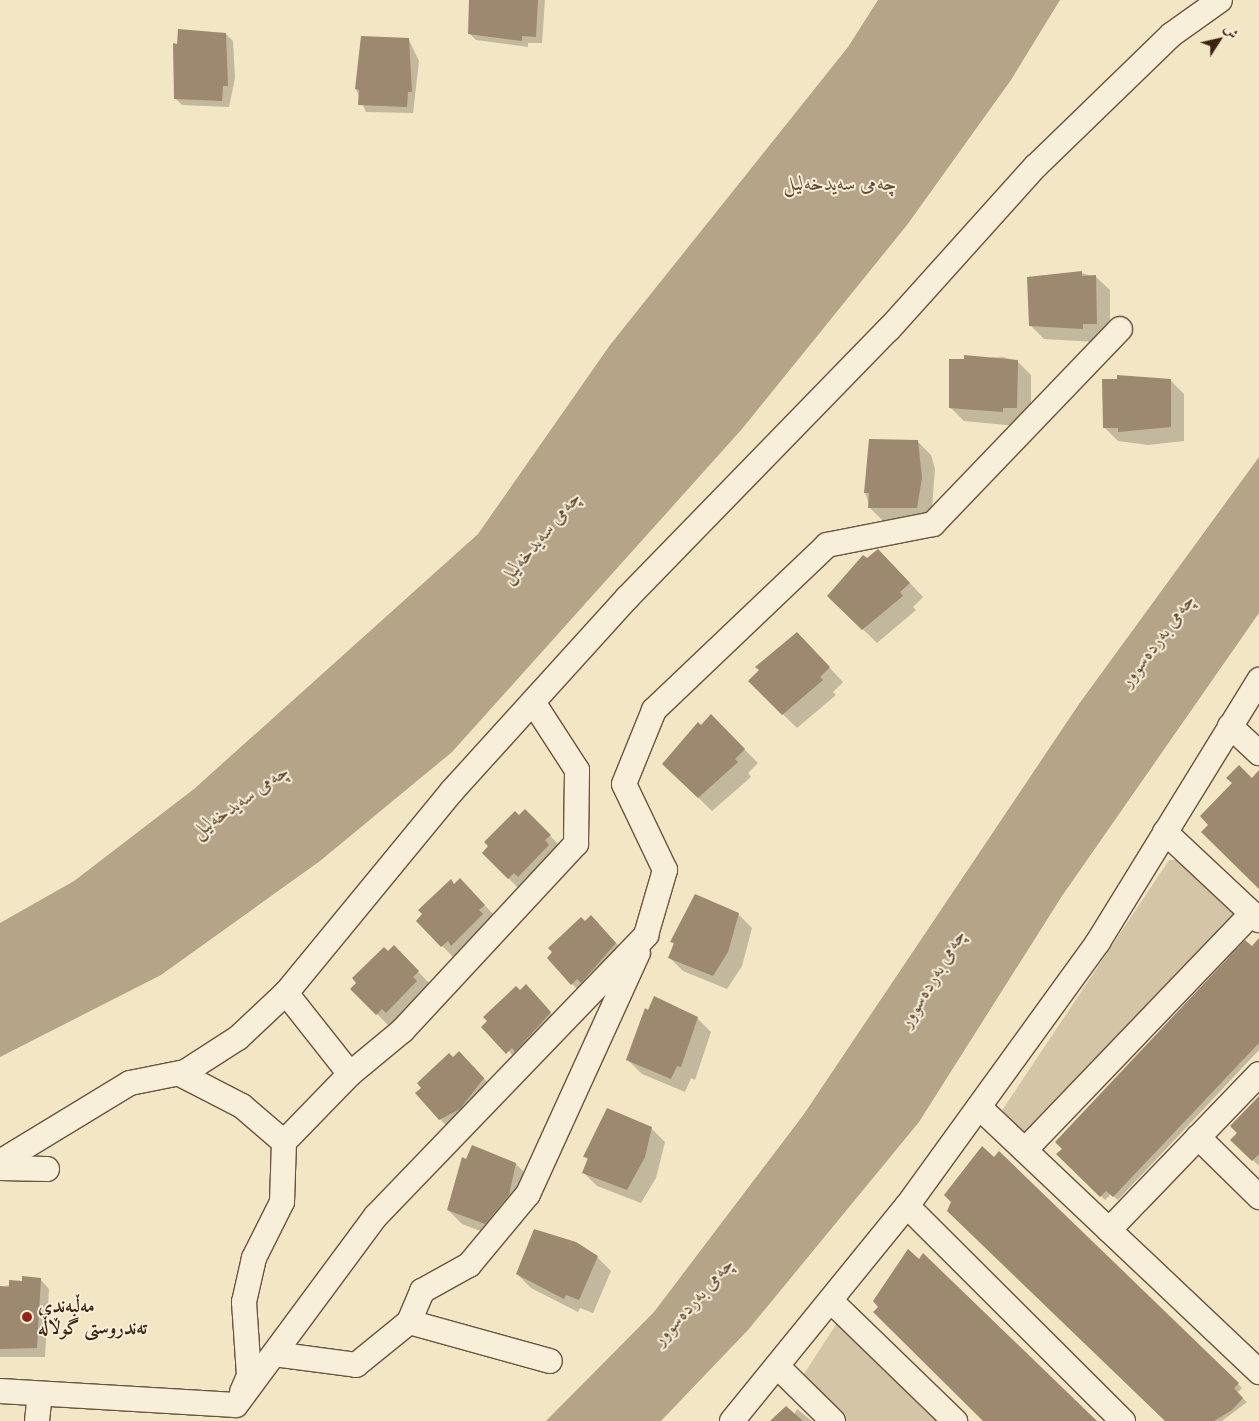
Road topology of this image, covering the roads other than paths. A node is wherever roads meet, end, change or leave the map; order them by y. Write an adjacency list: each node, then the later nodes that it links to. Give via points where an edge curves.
1 (1220, 0): 4 (street, via 1171,35 1036,166 889,329 627,598)
2 (1120, 329): 9 (street, via 933,524 827,545 654,710 624,784 664,870)
3 (1259, 680): 5 (street)
4 (533, 702): 10 (street, via 452,791); 12 (street, via 577,770 576,844 403,1030)
5 (1230, 726): 6 (street); 7 (street)
6 (1259, 753)
7 (1165, 832): 8 (street); 14 (street, via 1098,942)
8 (1256, 916): 17 (street)
9 (646, 936): 25 (street, via 528,1194 470,1265 422,1291); 26 (street, via 376,1216)
10 (286, 993): 11 (street, via 238,1038); 12 (street)
11 (180, 1074): 16 (street, via 242,1106); 18 (street, via 130,1084)
12 (350, 1074): 16 (street)
13 (1259, 1074): 15 (street)
14 (979, 1107): 17 (street); 22 (street)
15 (1198, 1137): 21 (street); 23 (street)
16 (284, 1142): 32 (street, via 282,1202 254,1258 244,1302 249,1376)
17 (1025, 1150): 23 (street)
18 (0, 1162)
19 (0, 1168): 20 (street)
20 (47, 1169)
21 (1259, 1197)
22 (907, 1206): 24 (street); 37 (street)
23 (1109, 1230): 29 (street)
24 (831, 1301): 28 (street); 36 (street)
25 (409, 1322): 26 (street, via 356,1365); 27 (street)
26 (274, 1354): 32 (street)
27 (550, 1361)
28 (778, 1367): 34 (street); 35 (street)
29 (1259, 1372)
30 (0, 1391): 31 (street)
31 (40, 1394): 32 (street); 33 (street)
32 (233, 1413)
33 (37, 1421)
34 (732, 1421)
35 (833, 1421)
36 (955, 1421)
37 (1123, 1421)

